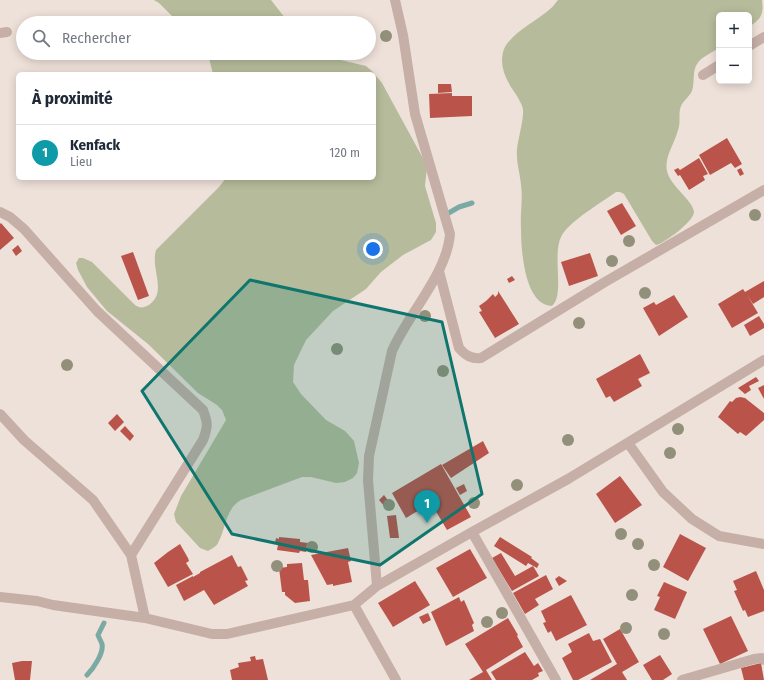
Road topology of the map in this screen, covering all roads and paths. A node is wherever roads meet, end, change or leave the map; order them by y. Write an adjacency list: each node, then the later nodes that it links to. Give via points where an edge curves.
1 (396, 0): 8 (street, via 415,114 450,234 450,242)
2 (764, 37): 3 (street)
3 (752, 44)
4 (716, 67): 5 (street)
5 (703, 75)
6 (764, 190): 8 (street, via 605,282 481,358 465,354 459,348)
7 (0, 212): 14 (street, via 24,229 92,306 203,410 207,420 207,430 202,440)
8 (439, 271): 15 (street, via 398,336 392,351 369,456 368,480)
9 (764, 360): 11 (street)
10 (0, 414): 14 (street, via 24,440 92,500)
11 (628, 443): 12 (street); 13 (street, via 663,492 692,519 719,536)
12 (472, 532): 15 (street); 21 (street)
13 (764, 544)
14 (131, 554): 18 (street)
15 (377, 586): 17 (street)
16 (0, 597): 18 (street)
17 (354, 605): 18 (street, via 227,634 212,634); 20 (street)
18 (145, 618)
19 (764, 660): 22 (street, via 754,659)
20 (396, 680)
21 (556, 680)
22 (682, 680)

